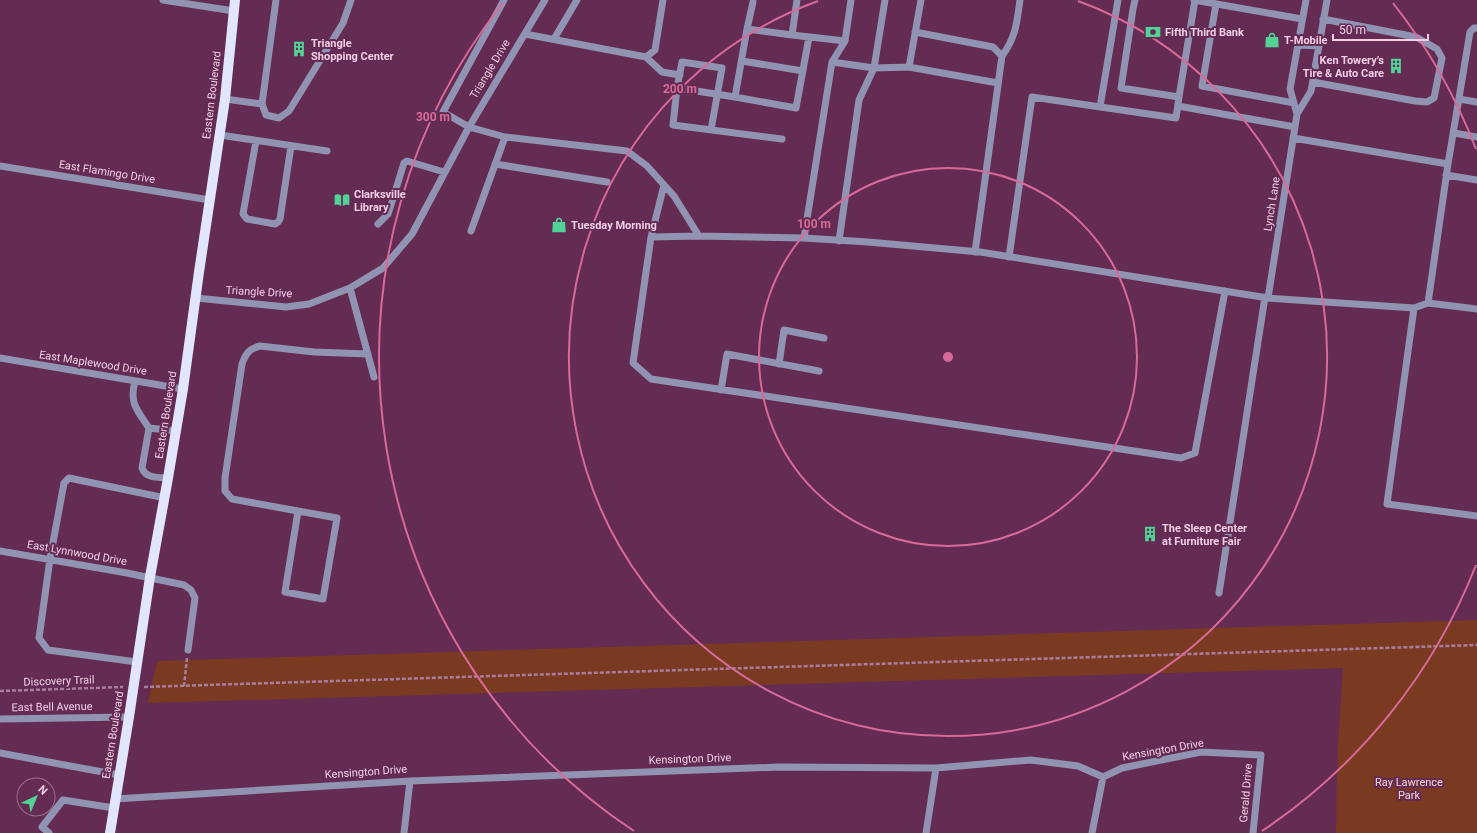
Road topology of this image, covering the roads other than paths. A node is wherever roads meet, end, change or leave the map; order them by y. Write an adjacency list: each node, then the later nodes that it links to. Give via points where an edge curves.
1 (163, 0): 21 (street)
2 (235, 0): 21 (main road, Eastern Boulevard)
3 (276, 0): 52 (street)
4 (352, 0): 52 (street, via 343,23 289,111 278,118 266,115)
5 (504, 0): 56 (street, via 442,112)
6 (545, 0): 27 (street, Triangle Drive)
7 (577, 0): 30 (street)
8 (663, 0): 35 (street, via 655,50)
9 (797, 0): 28 (street)
10 (851, 0): 31 (street)
11 (885, 0): 39 (street)
12 (921, 0): 26 (street)
13 (1020, 0): 34 (street, via 1016,28 1010,45)
14 (1118, 0): 54 (street)
15 (1135, 0): 47 (street, via 1122,88)
16 (1194, 0): 20 (street); 47 (street)
17 (1306, 0): 22 (street, Lynch Lane)
18 (1327, 0): 23 (street, Lynch Lane)
19 (753, 2): 25 (street)
20 (1216, 4): 22 (street); 51 (street, via 1202,86)
21 (234, 11): 48 (main road, Eastern Boulevard)
22 (1302, 19): 32 (street, Lynch Lane)
23 (1323, 19): 33 (street, Lynch Lane); 42 (street, via 1416,36 1437,49 1442,58 1434,98 1427,102)
24 (1477, 28): 49 (street, via 1470,32)
25 (747, 29): 28 (street); 36 (street)
26 (915, 32): 34 (street, via 993,47); 38 (street)
27 (525, 34): 30 (street); 56 (street, Triangle Drive)
28 (792, 35): 29 (street)
29 (809, 37): 31 (street); 40 (street)
30 (554, 39): 35 (street)
31 (845, 41): 37 (street)
32 (1298, 45): 33 (street); 51 (street, Lynch Lane, via 1290,89)
33 (1319, 46): 42 (street, Lynch Lane)
34 (1002, 56): 43 (street)
35 (646, 57): 41 (street, via 662,72)
36 (742, 60): 40 (street); 46 (street)
37 (832, 62): 39 (street); 81 (street)
38 (909, 67): 39 (street); 43 (street)
39 (874, 68): 82 (street, via 859,100)
40 (803, 71): 46 (street, via 796,108)
41 (680, 75): 44 (street); 45 (street, via 682,62 722,68)
42 (1313, 82): 55 (street, Lynch Lane, via 1311,91)
43 (998, 83): 83 (street)
44 (677, 88): 45 (street); 58 (street, via 673,125)
45 (718, 94): 46 (street); 58 (street)
46 (735, 97)
47 (1179, 97): 53 (street)
48 (225, 98): 52 (street); 60 (main road, Eastern Boulevard)
49 (1459, 99): 50 (street); 59 (street)
50 (1477, 102)
51 (1294, 103): 55 (street, Lynch Lane)
52 (262, 104)
53 (1178, 106): 54 (street, via 1176,118); 57 (street)
54 (1100, 107): 84 (street, via 1032,96)
55 (1297, 114): 57 (street, Lynch Lane)
56 (468, 127): 61 (street); 71 (street, Triangle Drive)
57 (1295, 127): 63 (street, Lynch Lane)
58 (711, 130): 64 (street)
59 (1454, 133): 62 (street); 69 (street)
60 (220, 135): 65 (street); 76 (main road, Eastern Boulevard)
61 (505, 137): 68 (street); 75 (street, via 627,151 647,166)
62 (1477, 137)
63 (1293, 138): 69 (street); 87 (street, Lynch Lane)
64 (782, 139)
65 (256, 141): 66 (street); 66 (street, via 243,214 247,219 275,224 280,219)
66 (291, 146): 67 (street)
67 (327, 151)
68 (495, 164): 74 (street); 78 (street)
69 (1448, 164): 72 (street)
70 (0, 166): 76 (street, East Flamingo Drive)
71 (444, 172): 77 (street, via 404,163 388,214); 85 (street, Triangle Drive, via 412,234 383,268)
72 (1446, 175): 73 (street); 89 (street)
73 (1477, 180)
74 (607, 182)
75 (664, 185): 79 (street, via 674,196); 80 (street)
76 (210, 200): 88 (main road, Eastern Boulevard)
77 (378, 224)
78 (471, 231)
79 (698, 236): 80 (street); 81 (street)
80 (651, 237): 100 (street, via 633,362 651,379)
81 (804, 238): 82 (street)
82 (839, 241): 83 (street)
83 (975, 252): 84 (street)
84 (1010, 257): 86 (street)
85 (350, 288): 88 (street, Triangle Drive, via 309,304 286,307); 93 (street)
86 (1225, 291): 87 (street); 100 (street, via 1195,453 1181,458)
87 (1266, 297): 90 (street); 110 (street, Lynch Lane)
88 (196, 298): 99 (main road, Eastern Boulevard)
89 (1428, 303): 90 (street); 91 (street)
90 (1414, 308): 106 (street, via 1387,504)
91 (1477, 309)
92 (824, 338): 95 (street, via 784,330)
93 (368, 354): 97 (street); 105 (street, via 260,346 252,348 246,354 241,372 225,491 232,499)
94 (0, 358): 98 (street, East Maplewood Drive)
95 (779, 364): 96 (street); 100 (street, via 727,354)
96 (819, 371)
97 (374, 377)
98 (135, 381): 99 (street, East Maplewood Drive); 101 (street, via 132,392 134,404)
99 (183, 389): 102 (main road, Eastern Boulevard)
100 (721, 390)
101 (149, 428): 102 (street); 103 (street, via 142,468 147,476)
102 (176, 431): 103 (main road, Eastern Boulevard)
103 (168, 478): 104 (main road, Eastern Boulevard)
104 (165, 498): 108 (street, via 69,478 64,483); 109 (main road, Eastern Boulevard)
105 (298, 510): 105 (street, via 285,592 323,599 337,518)
106 (1477, 516)
107 (0, 551): 108 (street, East Lynnwood Drive)
108 (50, 559): 109 (street, East Lynnwood Drive); 112 (street, via 39,638 48,650)
109 (150, 577): 111 (street, East Lynnwood Drive, via 184,585 191,590 195,598); 112 (main road, Eastern Boulevard)
110 (1219, 593)
111 (188, 650)
112 (137, 662): 113 (main road, Eastern Boulevard)
113 (129, 717): 114 (street, East Bell Avenue); 118 (main road, Eastern Boulevard)
114 (0, 719)
115 (0, 753): 118 (street)
116 (1261, 755): 119 (street, Kensington Drive, via 1201,752 1122,768); 127 (street, Gerald Drive)
117 (936, 768): 119 (street, Kensington Drive, via 1031,760 1078,766); 120 (street, Kensington Drive, via 779,767); 125 (street)
118 (119, 775): 121 (main road, Eastern Boulevard)
119 (1103, 777): 126 (street)
120 (410, 781): 121 (street, Kensington Drive); 124 (street)
121 (114, 804): 122 (street, Kensington Drive, via 63,800 42,827); 123 (main road, Eastern Boulevard)
122 (49, 833)
123 (110, 833)
124 (404, 833)
125 (926, 833)
126 (1092, 833)
127 (1253, 833)

